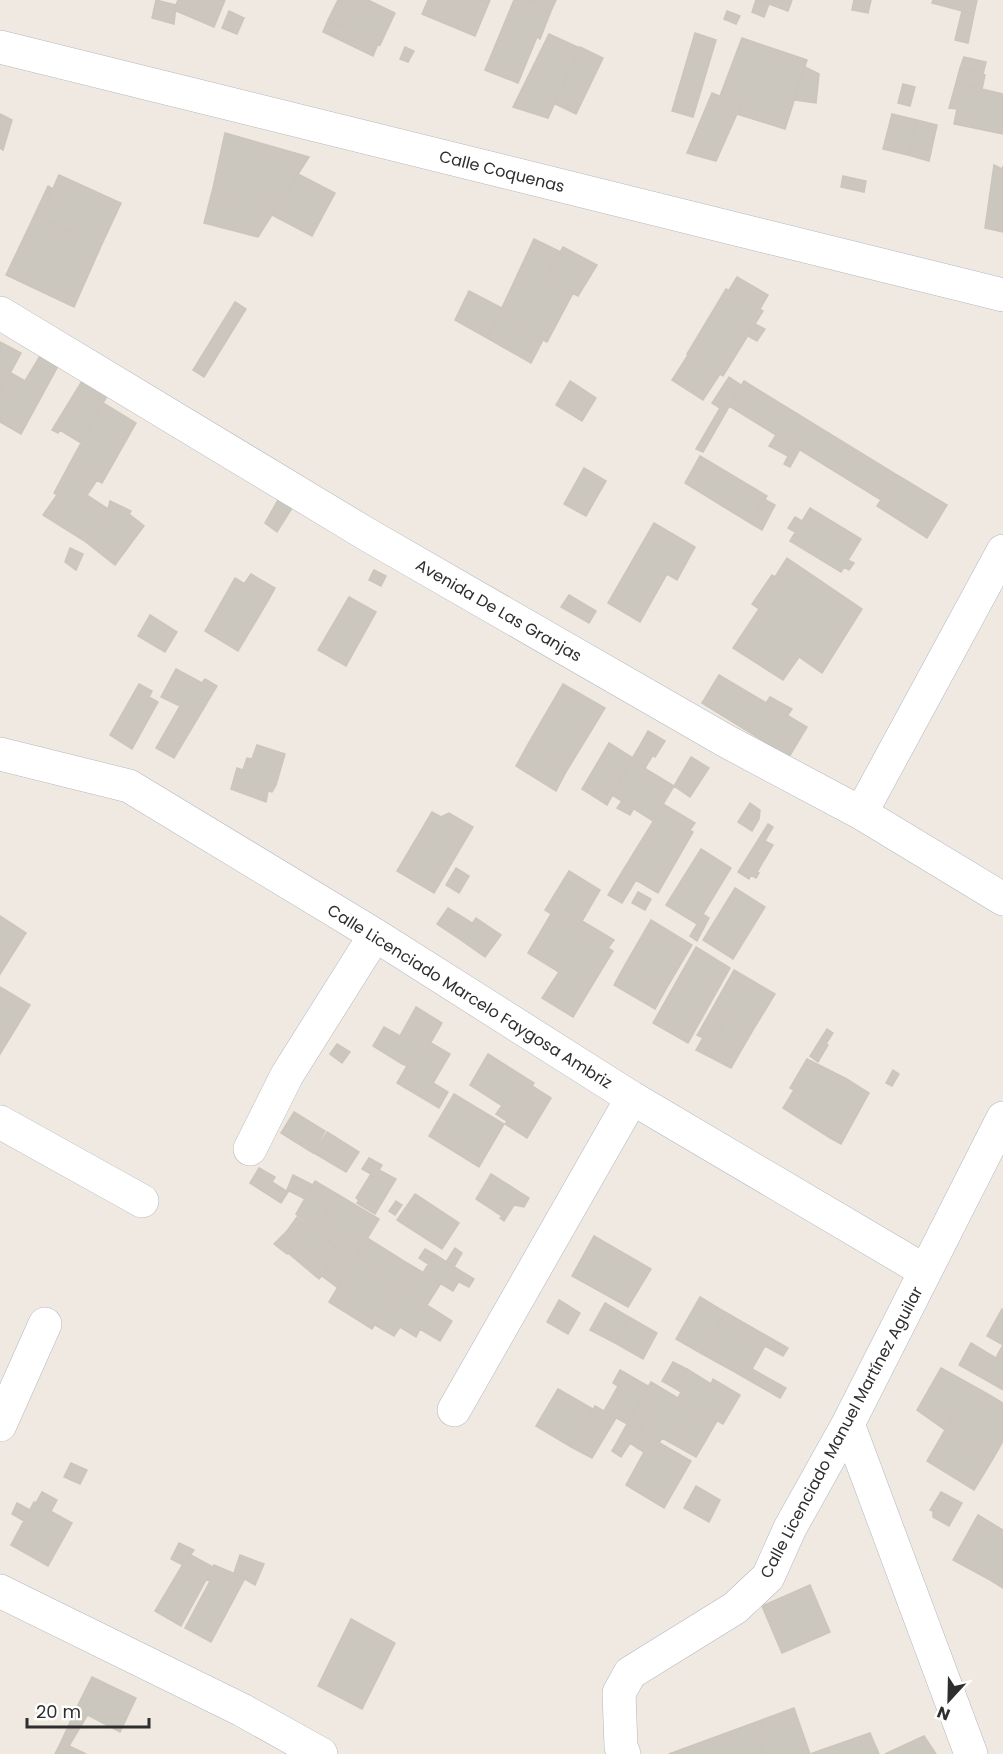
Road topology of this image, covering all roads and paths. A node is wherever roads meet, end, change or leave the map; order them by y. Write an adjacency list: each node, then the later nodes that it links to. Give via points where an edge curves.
1 (0, 47): 2 (street, Calle Coquenas)
2 (1003, 295)
3 (0, 313): 6 (street, Avenida De Las Granjas, via 379,541 726,741)
4 (1003, 551): 6 (street)
5 (0, 754): 8 (street, Calle Licenciado Marcelo Faygosa Ambriz, via 129,786)
6 (861, 813): 7 (street, Avenida De Las Granjas)
7 (1003, 899)
8 (375, 934): 9 (street, Calle Licenciado Marcelo Faygosa Ambriz); 12 (street, via 287,1075)
9 (632, 1098): 14 (street, Calle Licenciado Marcelo Faygosa Ambriz); 16 (street)
10 (1003, 1118): 14 (street, Calle Licenciado Manuel Martínez Aguilar)
11 (0, 1122): 13 (street)
12 (250, 1149)
13 (142, 1201)
14 (925, 1271): 17 (street, Calle Licenciado Manuel Martínez Aguilar)
15 (45, 1324): 18 (street)
16 (454, 1410)
17 (848, 1424): 21 (street, Calle Licenciado Manuel Martínez Aguilar, via 790,1528 768,1577 735,1608 630,1673 619,1693); 22 (street)
18 (0, 1425)
19 (0, 1591): 20 (street, via 242,1710)
20 (321, 1754)
21 (624, 1754)
22 (971, 1754)

